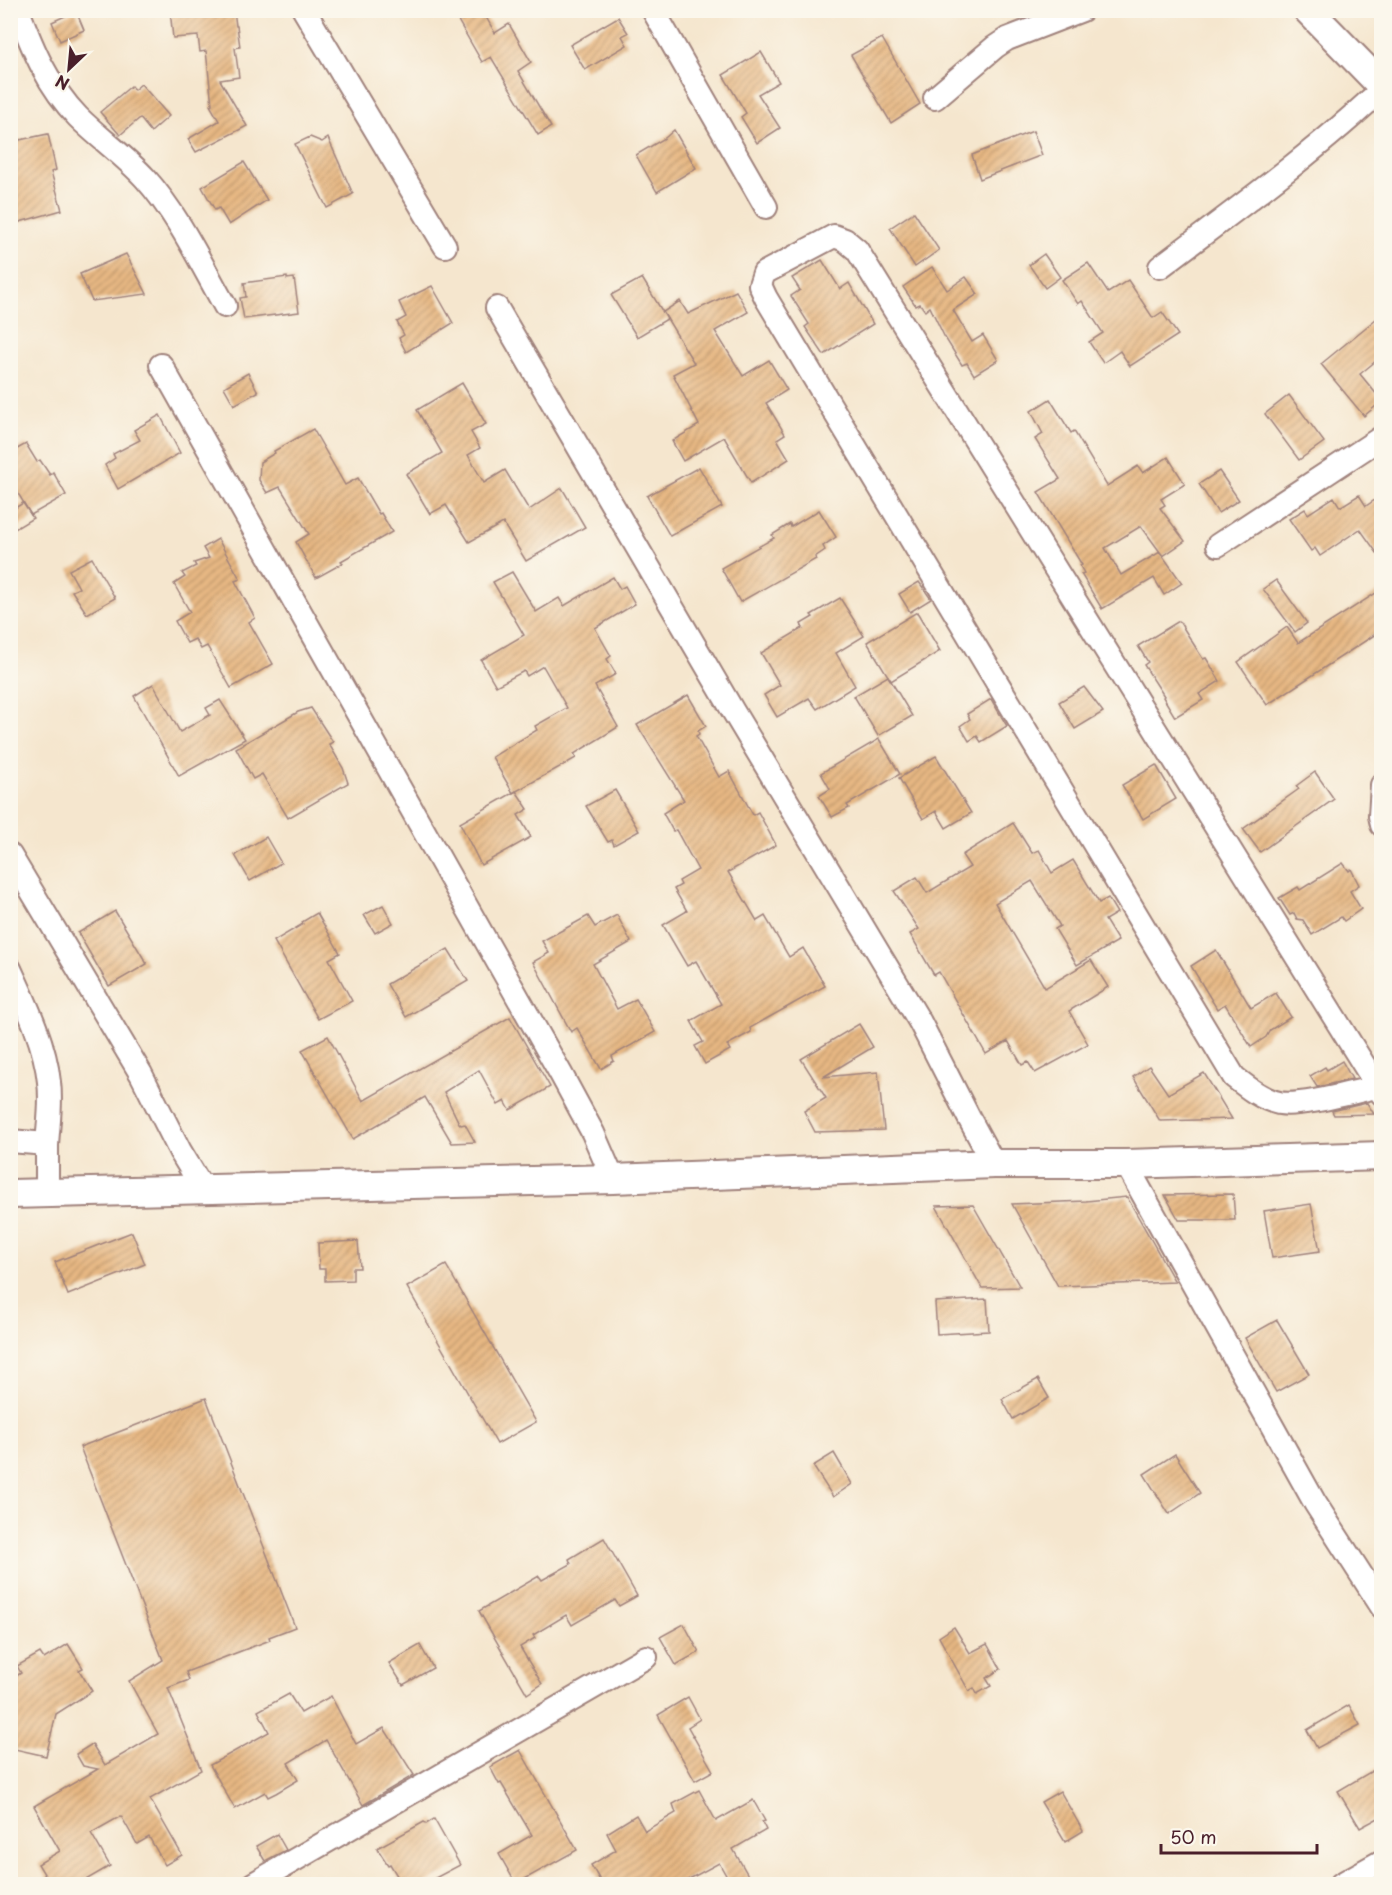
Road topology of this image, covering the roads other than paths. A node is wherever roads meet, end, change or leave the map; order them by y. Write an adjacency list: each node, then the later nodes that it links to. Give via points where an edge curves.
1 (18, 10): 11 (street, via 46,76 76,115 130,163 161,198)
2 (304, 10): 9 (street)
3 (653, 10): 8 (street)
4 (1308, 10): 6 (street)
5 (1069, 13): 7 (street, via 995,46)
6 (1382, 87): 10 (street, via 1258,193)
7 (935, 98)
8 (766, 207)
9 (445, 246)
10 (1160, 267)
11 (225, 306)
12 (497, 308): 24 (street, via 738,721 920,1022)
13 (161, 365): 26 (street, via 561,1074)
14 (1382, 437): 15 (street)
15 (1218, 545)
16 (1382, 784): 17 (street)
17 (1382, 825)
18 (10, 855): 27 (street, via 141,1074)
19 (10, 969): 22 (street, via 45,1057 51,1104)
20 (1379, 1091): 20 (street, via 857,250 834,236 764,273 760,285 766,298 1234,1077 1253,1092 1280,1103)
21 (10, 1141): 22 (street)
22 (47, 1144): 28 (street)
23 (1382, 1156): 25 (street)
24 (994, 1164): 25 (street); 26 (street)
25 (1126, 1164): 30 (street, via 1315,1503)
26 (613, 1179): 27 (street)
27 (203, 1189): 28 (street)
28 (47, 1193): 29 (street)
29 (10, 1194)
30 (1382, 1607)
31 (646, 1657): 33 (street)
32 (1382, 1861): 34 (street)
33 (253, 1884)
34 (1341, 1884)

